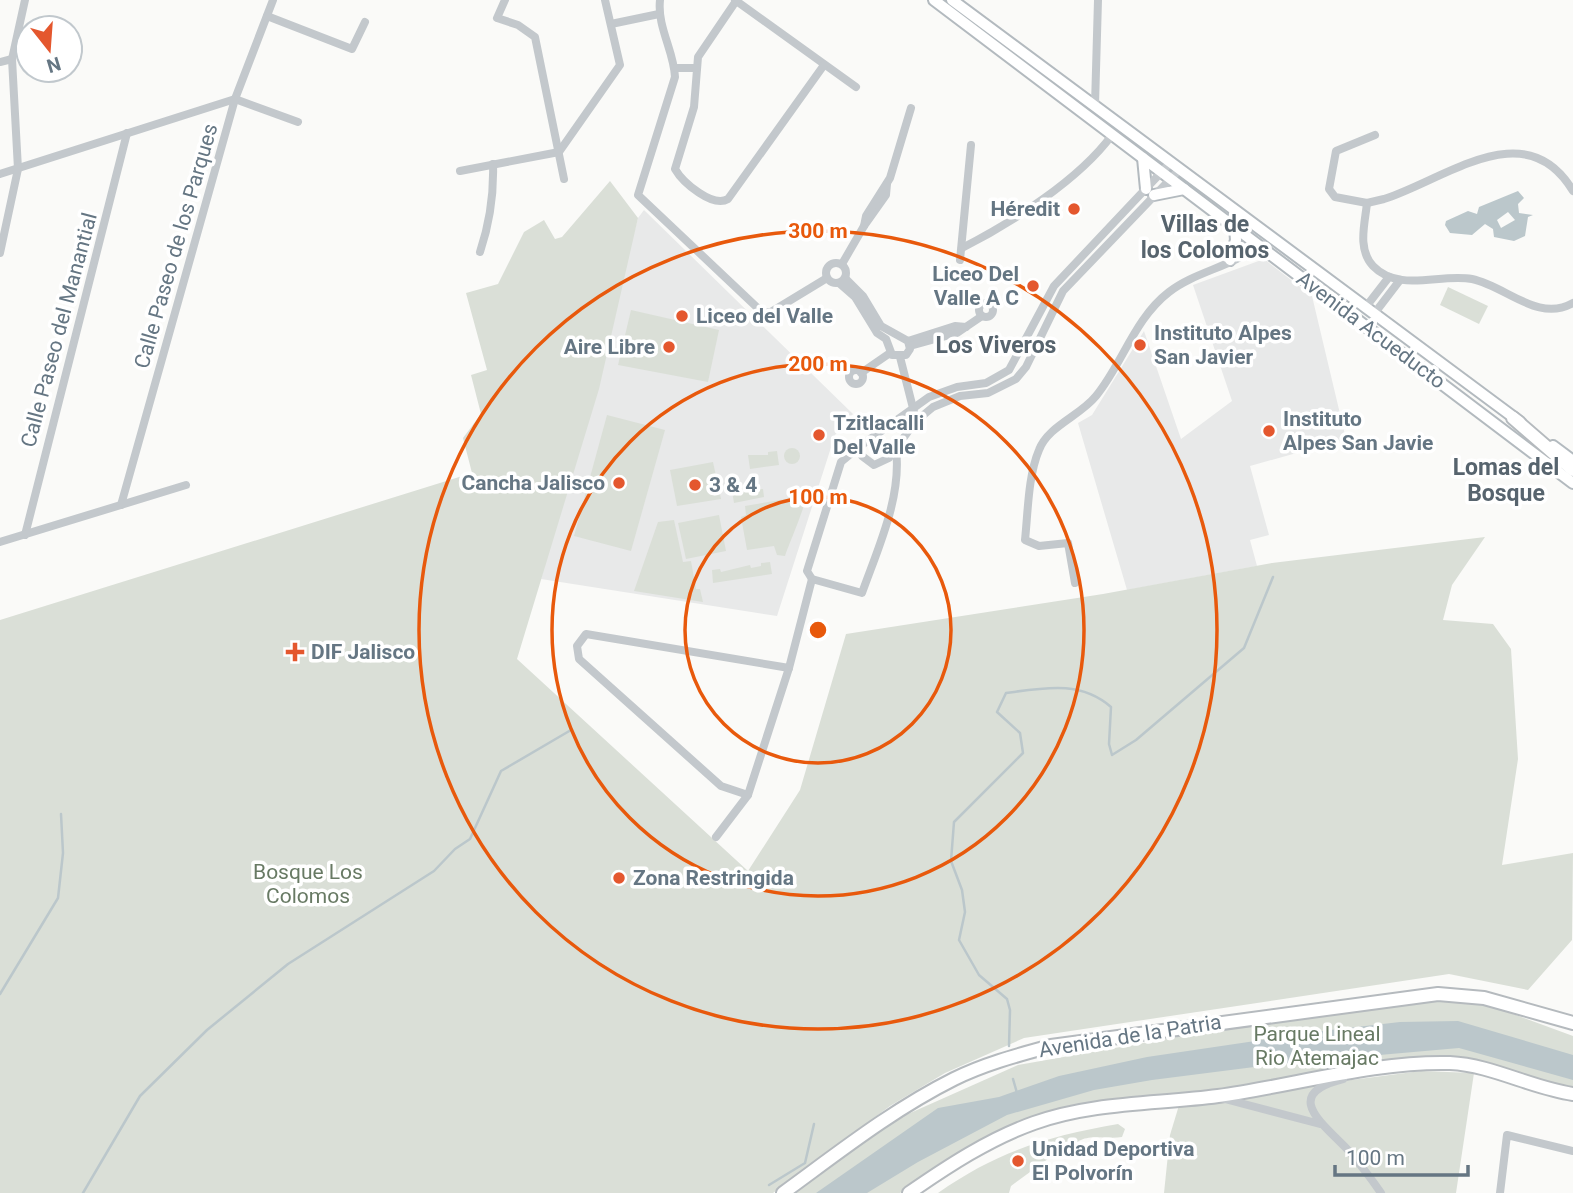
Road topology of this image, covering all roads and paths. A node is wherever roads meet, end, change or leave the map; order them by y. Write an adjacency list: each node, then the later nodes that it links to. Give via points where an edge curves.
1 (25, 0): 14 (street)
2 (273, 0): 11 (street, Calle Paseo de los Parques)
3 (505, 0): 30 (street, via 497,18 535,37)
4 (605, 0): 13 (street)
5 (660, 0): 10 (street)
6 (735, 0): 16 (street); 18 (street, via 698,57)
7 (952, 0): 21 (main road, Avenida Acueducto)
8 (1098, 0): 21 (street)
9 (938, 1): 25 (main road, Avenida Acueducto)
10 (659, 14): 13 (street); 17 (street)
11 (267, 16): 12 (street, via 352,49); 20 (street, Calle Paseo de los Parques)
12 (365, 22)
13 (611, 24): 30 (street, via 620,65)
14 (12, 59): 15 (street); 34 (street)
15 (0, 62)
16 (824, 65): 18 (street, via 722,202 714,202 675,169 694,107); 19 (street)
17 (675, 68): 18 (street); 54 (street, via 672,94 638,195 762,313)
18 (697, 68)
19 (856, 87)
20 (235, 99): 24 (street); 26 (street); 75 (street, Calle Paseo de los Parques)
21 (1095, 104): 23 (main road, Avenida Acueducto)
22 (911, 108): 51 (street, via 886,195)
23 (1107, 114): 25 (main road); 33 (main road, Avenida Acueducto)
24 (298, 122)
25 (1098, 125): 27 (main road, Avenida Acueducto)
26 (127, 134): 34 (street); 76 (street, Calle Paseo del Manantial)
27 (1112, 135): 31 (main road, Avenida Acueducto); 45 (street, via 1100,151 1009,225)
28 (1375, 135): 42 (street, via 1336,151 1329,184 1335,197)
29 (971, 145): 45 (street)
30 (558, 152): 32 (street); 38 (street)
31 (1143, 158): 37 (main road, Avenida Acueducto); 41 (main road)
32 (493, 164): 35 (street); 46 (street, via 494,197)
33 (1176, 165): 37 (street); 58 (main road, Avenida Acueducto)
34 (18, 169): 36 (street); 47 (street)
35 (460, 170)
36 (0, 174)
37 (1166, 176): 39 (main road, Avenida Acueducto); 41 (street)
38 (564, 179)
39 (1184, 189): 41 (main road); 43 (main road, Avenida Acueducto)
40 (1573, 191): 42 (street, via 1552,165 1536,156 1509,152)
41 (1150, 192): 48 (street); 52 (street)
42 (1367, 203): 53 (street, via 1364,251)
43 (1235, 228): 44 (main road, Avenida Acueducto); 50 (main road)
44 (1258, 245): 50 (street); 73 (main road, Avenida Acueducto)
45 (962, 248): 49 (street)
46 (480, 252)
47 (0, 253)
48 (1080, 257): 52 (street); 60 (street, via 1054,286)
49 (960, 260)
50 (1230, 260): 79 (street, via 1192,276 1152,306 1095,398 1048,435 1038,451 1025,540 1039,546 1068,543)
51 (842, 264): 54 (street, via 829,266); 55 (street, via 847,273)
52 (1088, 264): 62 (street, via 1063,291)
53 (1389, 277): 56 (street); 58 (street)
54 (827, 278): 55 (street)
55 (842, 280): 61 (street, via 863,296 881,326); 63 (street, via 877,333 886,339)
56 (1400, 280): 57 (street, via 1469,279 1548,311); 58 (street)
57 (1573, 303)
58 (1370, 311): 68 (main road, Avenida Acueducto)
59 (982, 316): 61 (street, via 966,327 955,326)
60 (1027, 339): 62 (street); 66 (street, via 1017,360 1000,376 946,390)
61 (909, 343): 64 (street)
62 (1038, 343): 67 (street, via 1026,367 1005,386 948,400)
63 (890, 353): 64 (street); 65 (street)
64 (902, 356): 66 (street)
65 (861, 373)
66 (915, 408): 67 (street); 69 (street)
67 (920, 418): 70 (street)
68 (1513, 418): 71 (main road, Avenida Acueducto); 72 (main road)
69 (859, 447): 70 (street, via 874,465 883,463); 78 (street, via 841,462 807,564)
70 (896, 449): 78 (street, via 891,509 862,593)
71 (1573, 461)
72 (1573, 470)
73 (1573, 482)
74 (186, 485): 75 (street)
75 (121, 505): 76 (street)
76 (25, 535): 77 (street)
77 (0, 542)
78 (813, 579): 80 (street)
79 (1075, 583)
80 (789, 668): 81 (street); 81 (street, via 586,635 577,646 579,659 721,786)
81 (748, 795): 82 (street)
82 (716, 837)
83 (1514, 1007): 84 (main road, Avenida de la Patria); 85 (main road, Avenida de la Patria); 91 (main road, Avenida de la Patria, via 1461,995 1407,997 1051,1046 1002,1059 944,1085 899,1110)
84 (1573, 1023)
85 (1573, 1031)
86 (1377, 1070): 87 (main road, via 1451,1063); 88 (main road); 89 (street, via 1315,1089 1310,1103)
87 (1573, 1094)
88 (1216, 1096): 89 (street); 92 (main road, via 1081,1111 1036,1122 962,1158)
89 (1320, 1124): 93 (street, via 1347,1149)
90 (1573, 1151): 94 (street, via 1507,1135)
91 (783, 1193)
92 (909, 1193)
93 (1381, 1193)
94 (1500, 1193)

